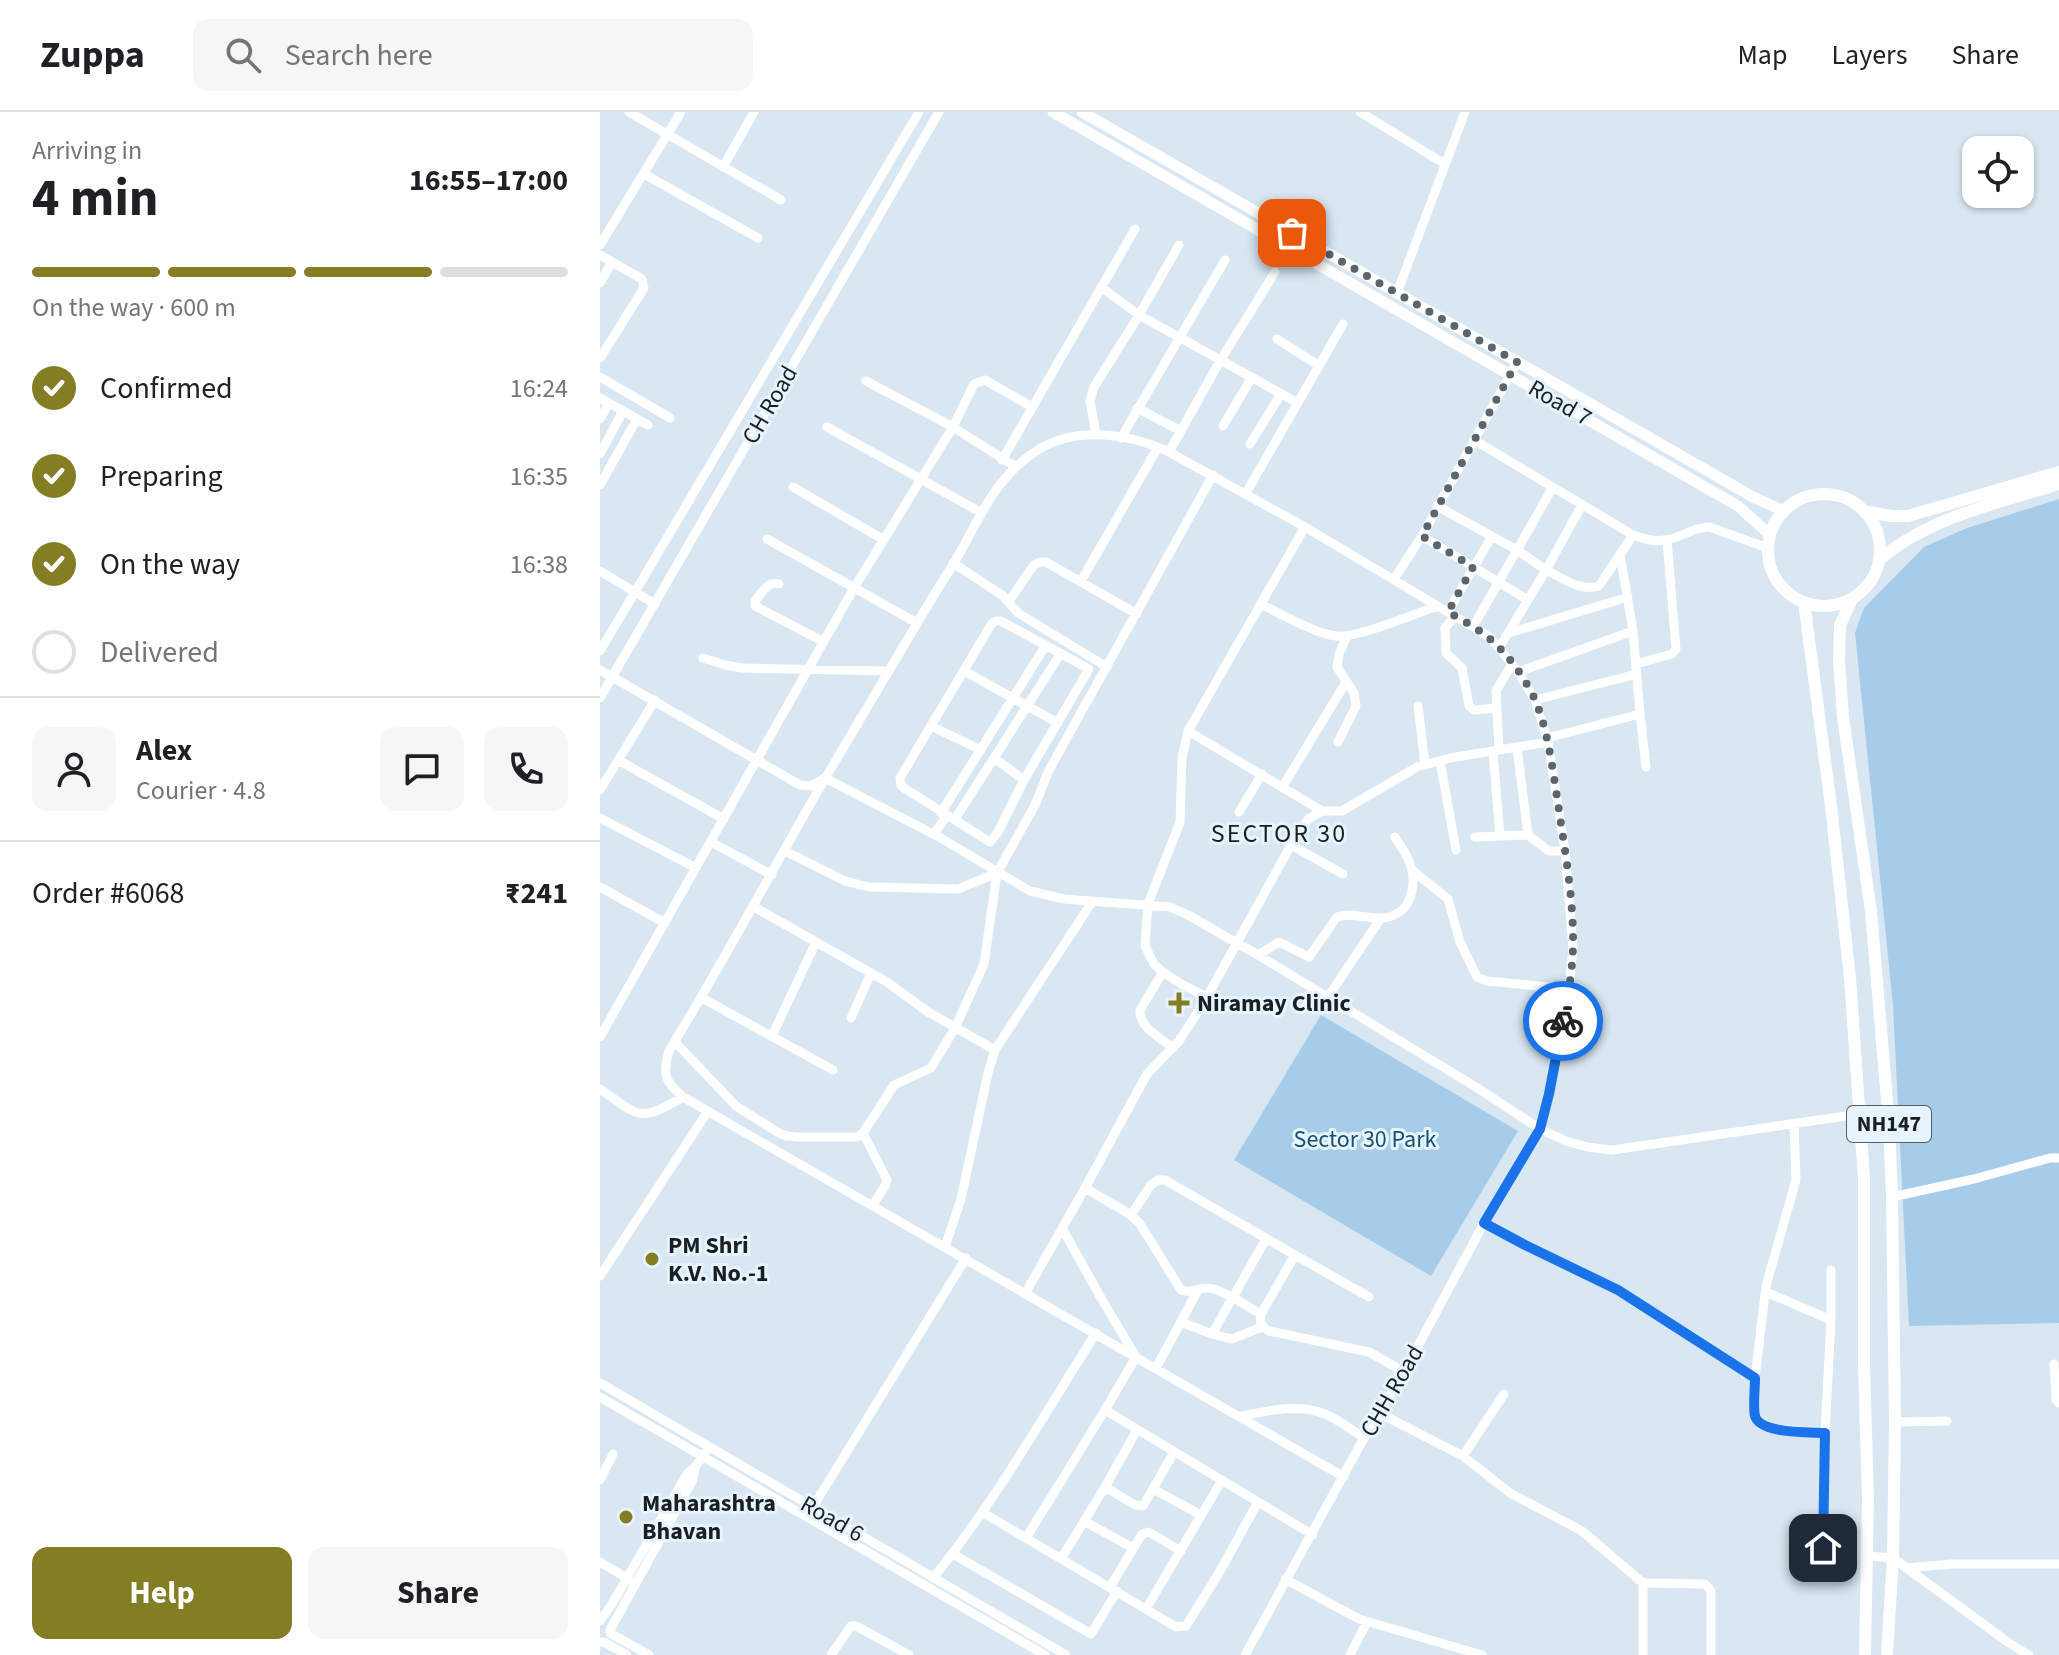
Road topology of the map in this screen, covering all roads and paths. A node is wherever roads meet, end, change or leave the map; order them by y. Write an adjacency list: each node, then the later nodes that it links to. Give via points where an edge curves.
1 (629, 112): 10 (street)
2 (681, 112): 10 (street)
3 (754, 112): 12 (street)
4 (919, 112): 97 (street, CH Road)
5 (939, 112): 103 (street, CH Road)
6 (1053, 112): 35 (main road, Road 7)
7 (1082, 112): 25 (main road, Road 7)
8 (1360, 112): 11 (street)
9 (1465, 112): 11 (street)
10 (668, 135): 12 (street); 13 (street)
11 (1445, 164): 25 (street)
12 (723, 167): 14 (street)
13 (644, 174): 16 (street); 17 (street)
14 (781, 200)
15 (1135, 229): 24 (street)
16 (758, 238)
17 (600, 245)
18 (1179, 245): 26 (street)
19 (600, 255): 21 (street)
20 (1225, 260): 28 (street)
21 (612, 262): 23 (street); 30 (street, via 642,279 644,288)
22 (1275, 272): 32 (street)
23 (600, 283)
24 (1101, 287): 26 (street); 42 (street)
25 (1397, 293): 33 (main road, Road 7)
26 (1139, 315): 28 (street); 53 (street, via 1091,394)
27 (1343, 324): 34 (street)
28 (1179, 337): 32 (street); 43 (street)
29 (1277, 339): 34 (street)
30 (603, 345): 31 (street)
31 (600, 358)
32 (1220, 361): 37 (street); 52 (street)
33 (1517, 362): 35 (street); 73 (main road, Road 7)
34 (1318, 365): 41 (street)
35 (1510, 374): 55 (street); 78 (main road, Road 7, via 1738,506)
36 (600, 377): 45 (street)
37 (1252, 377): 39 (street); 49 (street)
38 (866, 381): 51 (street)
39 (1281, 394): 41 (street); 56 (street)
40 (604, 400): 44 (street); 46 (street)
41 (1298, 403): 70 (street)
42 (1032, 407): 51 (street, via 979,381); 61 (street)
43 (1137, 408): 52 (street); 54 (street)
44 (623, 411): 47 (street); 59 (street)
45 (670, 418)
46 (600, 419)
47 (637, 419): 48 (street); 60 (street)
48 (648, 425)
49 (1223, 426)
50 (827, 427): 65 (street)
51 (953, 427): 61 (street); 65 (street)
52 (1181, 431): 58 (street)
53 (1096, 434): 54 (street, CHH Road); 62 (street, via 1042,447)
54 (1121, 438): 57 (street, CHH Road)
55 (1474, 440): 69 (street); 72 (street)
56 (1250, 444)
57 (1158, 447): 58 (street, CHH Road); 93 (street)
58 (1169, 452): 64 (street, CHH Road)
59 (600, 454): 60 (street)
60 (614, 460): 67 (street)
61 (1002, 460): 62 (street)
62 (1016, 467): 75 (street)
63 (2059, 472): 74 (highway, via 1908,516)
64 (1213, 475): 70 (street, CHH Road); 106 (street)
65 (920, 480): 75 (street); 82 (street)
66 (2059, 484): 87 (highway, NH147, via 1951,519)
67 (600, 485)
68 (793, 487): 82 (street)
69 (1553, 487): 71 (street); 85 (street)
70 (1246, 493): 76 (street, CHH Road)
71 (1582, 505): 77 (street); 90 (street)
72 (1437, 506): 79 (street); 80 (street)
73 (1784, 511): 74 (highway, via 1796,501 1826,494); 78 (highway)
74 (1864, 511): 87 (highway, via 1877,531)
75 (980, 512): 88 (street)
76 (1305, 527): 92 (street, CHH Road); 104 (street)
77 (1633, 535): 83 (street); 86 (street)
78 (1770, 535): 84 (highway)
79 (1422, 536): 89 (street); 92 (street)
80 (1492, 536): 85 (street); 89 (street)
81 (767, 539): 96 (street)
82 (884, 540): 96 (street)
83 (1667, 540): 84 (street, via 1709,527); 122 (street, via 1676,649)
84 (1768, 548): 102 (highway, via 1777,580)
85 (1517, 550): 90 (street); 94 (street)
86 (1620, 554): 90 (street, via 1599,586 1591,589); 98 (street)
87 (1879, 560): 99 (highway, NH147, via 1871,580)
88 (953, 563): 101 (street); 108 (street)
89 (1473, 567): 94 (street); 107 (street)
90 (1546, 570): 100 (street)
91 (600, 571): 97 (street)
92 (1394, 579): 105 (street, CHH Road)
93 (1081, 581): 101 (street, via 1040,562); 106 (street)
94 (1499, 582): 100 (street); 109 (street)
95 (779, 584): 114 (street, via 768,585 755,606)
96 (854, 588): 108 (street); 114 (street)
97 (634, 591): 103 (street); 117 (street, CH Road)
98 (1628, 597): 110 (street); 111 (street)
99 (1852, 599): 102 (highway, via 1819,606); 207 (highway, NH147, via 1838,640 1842,703 1871,911)
100 (1528, 600): 111 (street)
101 (1009, 601): 113 (street, via 1018,613)
102 (1804, 602): 201 (highway, NH147, via 1850,978)
103 (655, 604): 126 (street, CH Road)
104 (1260, 604): 112 (street, via 1324,633); 138 (street)
105 (1438, 606): 107 (street, CHH Road); 112 (street)
106 (1137, 614): 119 (street)
107 (1451, 614): 109 (street, CHH Road); 134 (street, via 1445,628 1446,653 1462,668 1469,706)
108 (917, 623): 124 (street)
109 (1473, 627): 115 (street, CHH Road)
110 (1633, 631): 120 (street); 122 (street)
111 (1509, 633): 115 (street)
112 (1347, 636): 127 (street, via 1337,661)
113 (1060, 639): 116 (street); 119 (street)
114 (824, 642): 121 (street)
115 (1499, 648): 120 (street, CHH Road)
116 (1053, 649): 125 (street, via 996,621); 129 (street); 132 (street); 136 (street, via 1089,669)
117 (600, 651)
118 (703, 658): 121 (street, via 742,668)
119 (1107, 667): 172 (street)
120 (1515, 668): 131 (street, CHH Road); 134 (street, via 1498,686)
121 (809, 669): 124 (street); 146 (street)
122 (1637, 669): 131 (street); 135 (street)
123 (600, 670): 126 (street)
124 (889, 671): 151 (street)
125 (964, 671): 129 (street); 137 (street)
126 (613, 676): 128 (street, CH Road); 130 (street)
127 (1346, 682): 140 (street, via 1356,706); 153 (street)
128 (600, 698)
129 (1012, 698): 132 (street); 142 (street)
130 (655, 700): 145 (street); 146 (street)
131 (1535, 700): 139 (street, CHH Road)
132 (1027, 706): 136 (street); 144 (street)
133 (1418, 706): 148 (street)
134 (1496, 708): 143 (street)
135 (1640, 714): 139 (street); 149 (street)
136 (1058, 723): 152 (street)
137 (931, 726): 142 (street); 157 (street, via 900,778 901,785)
138 (1188, 731): 150 (street); 177 (street, via 1180,822)
139 (1547, 740): 141 (street); 169 (street, CHH Road)
140 (1338, 742)
141 (1517, 748): 143 (street); 161 (street)
142 (981, 750): 157 (street)
143 (1496, 751): 147 (street); 162 (street)
144 (994, 758): 152 (street); 157 (street)
145 (618, 760): 154 (street); 159 (street)
146 (757, 760): 151 (street, via 800,785); 159 (street)
147 (1440, 761): 148 (street); 167 (street)
148 (1425, 765): 155 (street, via 1342,811)
149 (1646, 767)
150 (1262, 774): 153 (street); 156 (street)
151 (825, 778): 160 (street); 168 (street)
152 (1024, 780): 157 (street, via 990,842)
153 (1283, 786): 155 (street)
154 (600, 790)
155 (1322, 811): 166 (street, via 1308,819)
156 (1239, 812)
157 (948, 815): 160 (street)
158 (600, 818): 170 (street)
159 (724, 819): 165 (street)
160 (934, 834): 172 (street)
161 (1528, 835): 162 (street); 169 (street, via 1549,851)
162 (1500, 836): 164 (street)
163 (1395, 837): 171 (street)
164 (1475, 837)
165 (711, 842): 170 (street); 174 (street)
166 (1291, 845): 173 (street); 182 (street)
167 (1456, 850)
168 (785, 851): 172 (street, via 869,887 958,889); 174 (street)
169 (1565, 851): 186 (street, CHH Road, via 1573,948)
170 (696, 868): 180 (street)
171 (1412, 870): 179 (street, via 1407,905); 186 (street, via 1448,899 1457,935 1477,977)
172 (997, 873): 176 (street, via 1039,894); 191 (street, via 984,964)
173 (1343, 874)
174 (772, 875): 178 (street)
175 (600, 887): 180 (street)
176 (1092, 902): 177 (street); 196 (street)
177 (1148, 904): 182 (street, via 1170,907); 184 (street, via 1145,946)
178 (754, 907): 181 (street); 189 (street)
179 (1381, 918): 183 (street, via 1337,917 1309,957 1279,942); 188 (street)
180 (665, 923): 193 (street)
181 (816, 942): 185 (street); 192 (street)
182 (1237, 942): 183 (street); 187 (street)
183 (1258, 955): 188 (street)
184 (1163, 972): 187 (street); 195 (street, via 1140,1017)
185 (871, 973): 190 (street); 191 (street)
186 (1569, 989): 203 (street, CHH Road)
187 (1207, 997): 195 (street)
188 (1328, 997): 203 (street)
189 (702, 998): 192 (street); 194 (street)
190 (851, 1018)
191 (955, 1028): 196 (street); 204 (street, via 931,1068 894,1085)
192 (772, 1036): 197 (street)
193 (600, 1037)
194 (675, 1042): 199 (street, via 665,1067 667,1083); 204 (street, via 736,1106 779,1133)
195 (1173, 1048): 206 (street, via 1147,1074)
196 (995, 1050): 213 (street)
197 (833, 1070)
198 (600, 1089): 199 (street, via 648,1115)
199 (683, 1097): 200 (street)
200 (708, 1111): 208 (street); 217 (street)
201 (1860, 1114): 202 (street); 266 (highway, NH147)
202 (1794, 1124): 203 (street, via 1612,1150 1566,1141); 220 (street, via 1796,1180)
203 (1540, 1129): 210 (street, CHH Road)
204 (863, 1133): 208 (street, via 887,1180)
205 (2059, 1158): 207 (street)
206 (1085, 1188): 209 (street); 211 (street)
207 (1892, 1197): 242 (highway, NH147)
208 (872, 1206): 213 (street)
209 (1131, 1215): 212 (street, via 1151,1185 1165,1180); 218 (street, via 1181,1290)
210 (1484, 1223): 232 (street, CHH Road); 233 (street, via 1618,1290)
211 (1062, 1228): 219 (street); 229 (street)
212 (1266, 1239): 214 (street); 222 (street)
213 (945, 1247): 215 (street)
214 (1295, 1255): 221 (street); 223 (street)
215 (966, 1258): 219 (street); 257 (street)
216 (1831, 1270): 224 (street)
217 (600, 1276)
218 (1198, 1290): 222 (street, via 1216,1290); 225 (street)
219 (1026, 1292): 227 (street)
220 (1766, 1292): 224 (street); 233 (street)
221 (1369, 1297)
222 (1233, 1299): 223 (street); 228 (street)
223 (1261, 1314): 226 (street)
224 (1831, 1320): 244 (street)
225 (1181, 1322): 228 (street); 231 (street)
226 (1262, 1327): 228 (street, via 1232,1339); 232 (street, via 1369,1352)
227 (1096, 1333): 229 (street); 258 (street)
228 (1212, 1334)
229 (1136, 1357): 231 (street); 238 (street)
230 (2054, 1364): 237 (street)
231 (1156, 1368): 240 (street)
232 (1404, 1372): 239 (street, CHH Road)
233 (1755, 1378): 244 (street, via 1755,1416 1761,1425)
234 (600, 1383): 246 (street, Road 6)
235 (1504, 1394): 250 (street)
236 (600, 1397): 249 (street, Road 6)
237 (2059, 1403)
238 (1105, 1410): 243 (street); 262 (street)
239 (1379, 1413): 245 (street, CHH Road); 250 (street)
240 (1241, 1416): 245 (street, via 1283,1408 1311,1410); 251 (street)
241 (1947, 1421): 242 (street)
242 (1895, 1422): 267 (highway, NH147)
243 (1137, 1430): 247 (street); 254 (street)
244 (1825, 1433): 272 (street)
245 (1364, 1438): 251 (street, CHH Road)
246 (710, 1445): 249 (street); 257 (street, Road 6)
247 (1174, 1452): 253 (street); 255 (street)
248 (613, 1454): 252 (street)
249 (703, 1456): 257 (street, Road 6); 275 (street, via 687,1474)
250 (1463, 1456): 276 (street, via 1510,1493 1582,1531)
251 (1344, 1477): 261 (street, CHH Road)
252 (600, 1480)
253 (1222, 1480): 256 (street); 259 (street)
254 (1105, 1487): 255 (street, via 1139,1506); 260 (street)
255 (1153, 1489): 259 (street)
256 (1258, 1502): 261 (street); 278 (street, via 1186,1626 1176,1627)
257 (810, 1512): 273 (street, Road 6); 287 (street, Road 6)
258 (982, 1512): 262 (street); 265 (street)
259 (1201, 1515): 264 (street)
260 (1084, 1521): 263 (street); 268 (street)
261 (1313, 1535): 274 (street, CHH Road)
262 (1026, 1538): 268 (street)
263 (1133, 1548): 264 (street, via 1149,1532); 277 (street)
264 (1181, 1551): 278 (street)
265 (953, 1554): 273 (street); 277 (street, via 1091,1634)
266 (1867, 1556): 267 (street); 294 (highway, NH147)
267 (1893, 1558): 271 (street); 295 (highway, NH147)
268 (1061, 1559): 277 (street)
269 (600, 1562): 275 (street)
270 (2059, 1564): 271 (street)
271 (1906, 1568): 296 (street)
272 (1822, 1577)
273 (933, 1578): 288 (street, Road 6)
274 (1285, 1579): 280 (street); 289 (street, CHH Road)
275 (632, 1581): 279 (street); 281 (street)
276 (1643, 1583): 292 (street); 293 (street, via 1709,1587)
277 (1114, 1589): 278 (street)
278 (1146, 1609)
279 (600, 1622): 281 (street, via 606,1625)
280 (1367, 1622): 290 (street); 291 (street)
281 (606, 1637): 283 (street); 284 (street)
282 (897, 1652): 285 (street, via 851,1626); 286 (street)
283 (627, 1655)
284 (649, 1655)
285 (831, 1655)
286 (909, 1655)
287 (1045, 1655)
288 (1066, 1655)
289 (1245, 1655)
290 (1350, 1655)
291 (1482, 1655)
292 (1643, 1655)
293 (1711, 1655)
294 (1865, 1655)
295 (1887, 1655)
296 (2029, 1655)

